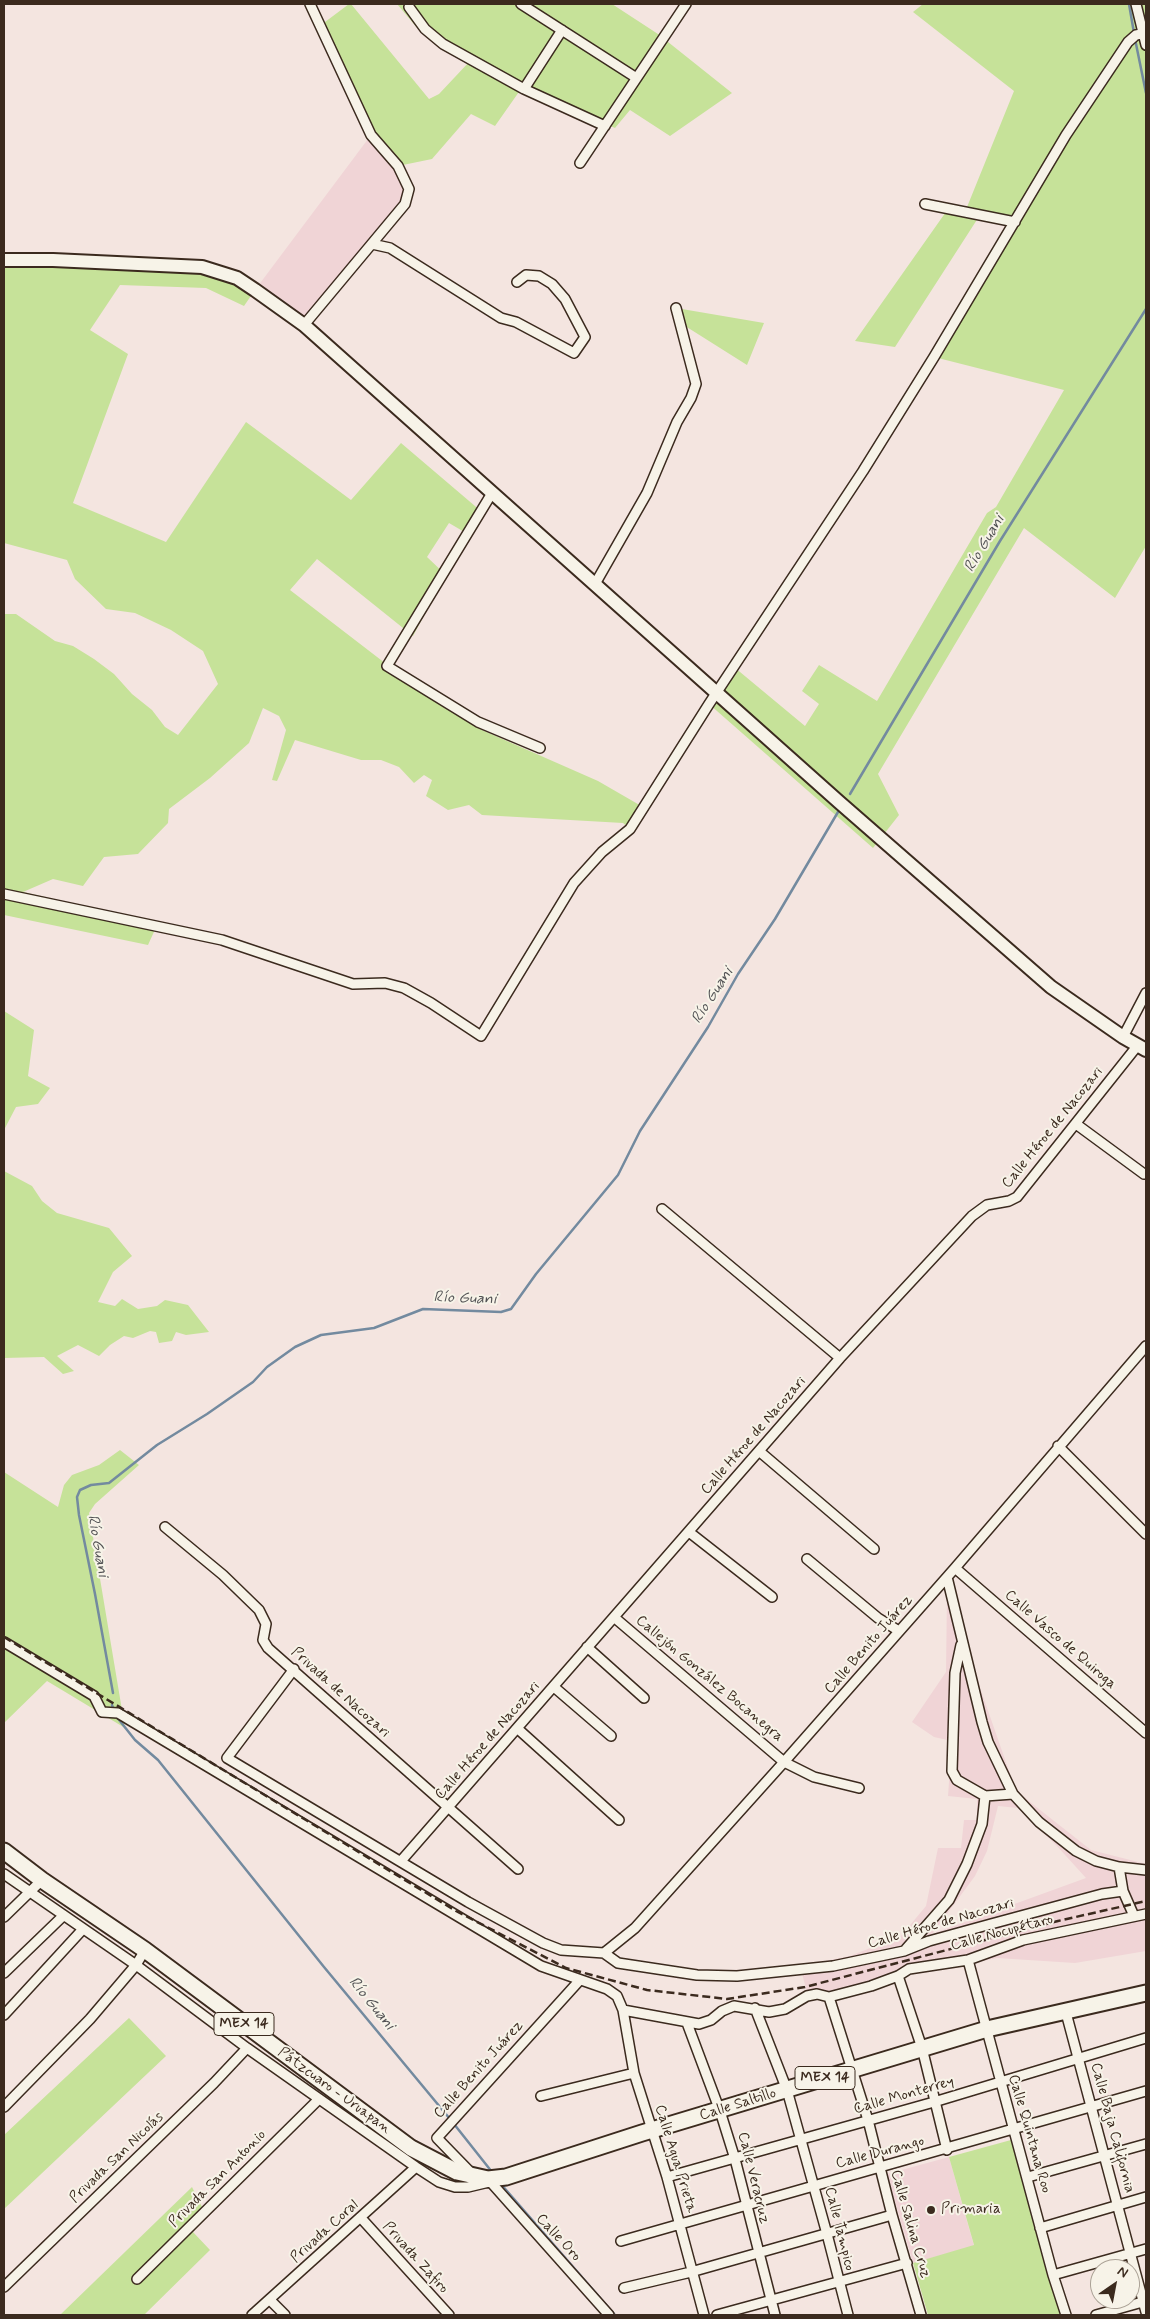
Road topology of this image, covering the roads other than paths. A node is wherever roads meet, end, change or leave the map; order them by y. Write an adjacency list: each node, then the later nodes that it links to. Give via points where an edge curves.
1 (310, 4): 15 (street, via 371,135 398,166 409,189 405,204)
2 (521, 4): 6 (street)
3 (686, 4): 9 (street)
4 (1136, 4): 7 (street)
5 (409, 7): 10 (street, via 425,29 443,44)
6 (562, 30): 9 (street); 10 (street)
7 (1141, 34): 8 (street); 14 (street, via 1128,42 1066,135)
8 (1146, 46)
9 (635, 77): 11 (street)
10 (524, 89): 11 (street)
11 (605, 126): 12 (street)
12 (580, 163)
13 (925, 204): 14 (street)
14 (1015, 222): 22 (street, via 863,472)
15 (372, 244): 17 (street, via 390,248 502,318 516,322 574,353 585,337 565,299 552,284 539,276 526,275); 19 (street)
16 (4, 260): 19 (main road, via 202,267 237,278)
17 (516, 282)
18 (676, 308): 21 (street, via 696,384 647,493)
19 (304, 325): 20 (main road)
20 (492, 493): 21 (main road); 23 (street, via 387,666 478,722)
21 (595, 584): 22 (main road)
22 (717, 693): 24 (street, via 630,829 602,852 574,884 481,1036 404,988 385,983 353,984 222,940); 26 (main road, via 1051,987)
23 (540, 748)
24 (4, 894)
25 (1146, 993): 26 (street)
26 (1123, 1037): 27 (main road)
27 (1142, 1047): 28 (street, Calle Héroe de Nacozari)
28 (1076, 1124): 29 (street); 32 (street, Calle Héroe de Nacozari, via 1017,1197 987,1205 972,1216)
29 (1144, 1174)
30 (662, 1209): 32 (street)
31 (1146, 1346): 33 (street, Calle Benito Juárez)
32 (840, 1358): 34 (street, Calle Héroe de Nacozari)
33 (1058, 1446): 37 (street); 40 (street, Calle Benito Juárez)
34 (760, 1451): 36 (street, Calle Héroe de Nacozari); 38 (street)
35 (165, 1527): 48 (street, Privada de Nacozari, via 259,1610 266,1624 263,1640)
36 (689, 1532): 42 (street); 43 (street, Calle Héroe de Nacozari)
37 (1146, 1534)
38 (874, 1549)
39 (807, 1559): 44 (street)
40 (955, 1568): 41 (street, Calle Benito Juárez); 52 (street, Calle Vasco de Quiroga)
41 (947, 1577): 44 (street, Calle Benito Juárez); 46 (street)
42 (772, 1597)
43 (615, 1618): 47 (street, Calle Héroe de Nacozari); 54 (street, Callejón González Bocanegra)
44 (899, 1632): 54 (street, Calle Benito Juárez)
45 (4, 1642): 81 (street, via 94,1696 100,1709 118,1713 541,1966)
46 (961, 1642): 56 (street, via 986,1735); 57 (street, via 955,1673 952,1770 957,1780)
47 (587, 1648): 49 (street, Calle Héroe de Nacozari); 50 (street)
48 (294, 1670): 58 (street, Privada de Nacozari); 61 (street, Calle Héroe de Nacozari, via 226,1758)
49 (554, 1686): 51 (street, Calle Héroe de Nacozari); 53 (street)
50 (644, 1698)
51 (518, 1729): 58 (street, Calle Héroe de Nacozari); 59 (street)
52 (1146, 1733)
53 (611, 1736)
54 (784, 1762): 55 (street, Callejón González Bocanegra, via 814,1777); 76 (street, Calle Benito Juárez, via 635,1928)
55 (859, 1788)
56 (1013, 1794): 57 (street); 62 (street, via 1039,1822 1076,1851)
57 (985, 1796): 75 (street, via 982,1824 953,1891)
58 (447, 1808): 61 (street, Calle Héroe de Nacozari); 63 (street, Privada de Nacozari)
59 (619, 1820)
60 (4, 1851): 66 (main road, Pátzcuaro - Uruapan / MEX 14)
61 (401, 1861): 76 (street, Calle Héroe de Nacozari, via 543,1943 561,1950)
62 (1119, 1867): 64 (street); 67 (street)
63 (518, 1869)
64 (1146, 1870)
65 (4, 1874): 68 (street)
66 (42, 1880): 68 (street); 74 (main road, Pátzcuaro - Uruapan / MEX 14)
67 (1123, 1891): 71 (street); 75 (street, Calle Héroe de Nacozari, via 991,1924)
68 (30, 1893): 70 (street); 72 (street)
69 (1146, 1914): 71 (street, Calle Nocupétaro)
70 (63, 1916): 73 (street); 79 (street)
71 (1134, 1916): 77 (street, Calle Nocupétaro, via 1023,1940)
72 (4, 1917)
73 (83, 1929): 78 (street); 87 (street)
74 (144, 1950): 78 (street); 117 (main road, Pátzcuaro - Uruapan / MEX 14, via 410,2148 439,2164)
75 (904, 1951): 76 (street, Calle Héroe de Nacozari, via 833,1966 737,1976 659,1971 618,1963)
76 (604, 1953)
77 (968, 1960): 80 (street, Calle Nocupétaro, via 908,1969); 89 (street, Calle Quintana Roo)
78 (136, 1965): 91 (street); 102 (street, via 90,2019)
79 (4, 1973)
80 (898, 1976): 83 (street, Calle Nocupétaro); 92 (street)
81 (579, 1981): 86 (street, via 607,1990 616,1996); 117 (street, Calle Benito Juárez, via 437,2138)
82 (1146, 1993): 85 (main road, Calle Saltillo / MEX 14)
83 (829, 1997): 84 (street, Calle Nocupétaro, via 807,1996 785,2009 769,2012); 94 (street, Calle Salina Cruz)
84 (755, 2008): 88 (street, Calle Nocupétaro, via 734,2006 711,2020 699,2024); 97 (street, Calle Tampico)
85 (1066, 2009): 89 (main road, Calle Saltillo / MEX 14); 93 (street, Calle Baja California)
86 (623, 2010): 88 (street, Calle Nocupétaro); 95 (street, Calle Agua Prieta)
87 (4, 2015)
88 (686, 2023): 104 (street, Calle Veracruz)
89 (986, 2028): 92 (main road, Calle Saltillo / MEX 14); 96 (street, Calle Quintana Roo)
90 (1146, 2038): 93 (street, Calle Monterrey)
91 (248, 2048): 100 (street); 136 (street, Privada San Nicolás)
92 (922, 2048): 94 (main road, Calle Saltillo / MEX 14); 101 (street)
93 (1079, 2057): 96 (street, Calle Monterrey); 103 (street, Calle Baja California)
94 (852, 2070): 97 (main road, Calle Saltillo / MEX 14); 105 (street, Calle Salina Cruz)
95 (634, 2073): 99 (street); 106 (street, Calle Agua Prieta)
96 (1000, 2082): 101 (street, Calle Monterrey); 107 (street, Calle Quintana Roo)
97 (786, 2090): 104 (main road, Calle Saltillo / MEX 14); 108 (street, Calle Tampico)
98 (1146, 2092): 103 (street, Calle Durango)
99 (541, 2096)
100 (319, 2099): 113 (street); 134 (street, Privada San Antonio)
101 (934, 2102): 105 (street, Calle Monterrey); 110 (street)
102 (4, 2107)
103 (1093, 2108): 107 (street, Calle Durango); 111 (street, Calle Baja California)
104 (720, 2111): 106 (main road, Calle Saltillo / MEX 14); 112 (street, Calle Veracruz)
105 (868, 2120): 108 (street, Calle Monterrey); 114 (street, Calle Salina Cruz)
106 (652, 2130): 116 (street, Calle Agua Prieta); 117 (main road, Calle Saltillo / MEX 14)
107 (1014, 2130): 110 (street, Calle Durango); 115 (street, Calle Quintana Roo)
108 (800, 2139): 112 (street, Calle Monterrey); 118 (street, Calle Tampico)
109 (1146, 2144): 111 (street)
110 (947, 2150): 114 (street, Calle Durango)
111 (1105, 2155): 115 (street); 120 (street, Calle Baja California)
112 (736, 2159): 116 (street, Calle Monterrey); 121 (street, Calle Veracruz)
113 (416, 2167): 117 (street, via 455,2187 468,2187); 123 (street, Privada Coral)
114 (880, 2167): 118 (street, Calle Durango); 122 (street, Calle Salina Cruz)
115 (1028, 2176): 125 (street, Calle Quintana Roo)
116 (668, 2177): 124 (street, Calle Agua Prieta)
117 (490, 2179): 145 (street, Calle Oro)
118 (814, 2186): 121 (street, Calle Durango); 126 (street, Calle Tampico)
119 (1146, 2196): 120 (street)
120 (1118, 2205): 125 (street); 130 (street, Calle Baja California)
121 (746, 2206): 124 (street, Calle Durango); 129 (street, Calle Veracruz)
122 (892, 2215): 126 (street); 131 (street, Calle Salina Cruz)
123 (361, 2218): 138 (street, Privada Coral); 144 (street, Privada Zafiro)
124 (680, 2224): 127 (street, Calle Durango); 132 (street, Calle Agua Prieta)
125 (1040, 2228): 133 (street, Calle Quintana Roo)
126 (827, 2234): 129 (street); 135 (street, Calle Tampico)
127 (621, 2241)
128 (1146, 2249): 130 (street)
129 (758, 2252): 132 (street); 139 (street, Calle Veracruz)
130 (1130, 2253): 133 (street); 140 (street, Calle Baja California)
131 (907, 2263): 135 (street); 150 (street, Calle Salina Cruz)
132 (691, 2272): 137 (street); 146 (street, Calle Agua Prieta)
133 (1053, 2275): 151 (street, Calle Quintana Roo)
134 (136, 2279)
135 (838, 2282): 139 (street); 149 (street, Calle Tampico)
136 (4, 2287)
137 (624, 2288)
138 (270, 2300): 142 (street, Privada Coral); 143 (street)
139 (771, 2302): 147 (street); 148 (street, Calle Veracruz)
140 (1145, 2302): 141 (street, Calle Baja California); 152 (street)
141 (1146, 2312)
142 (252, 2315)
143 (285, 2315)
144 (449, 2315)
145 (609, 2315)
146 (704, 2315)
147 (717, 2315)
148 (775, 2315)
149 (848, 2315)
150 (921, 2315)
151 (1066, 2315)
152 (1096, 2315)

